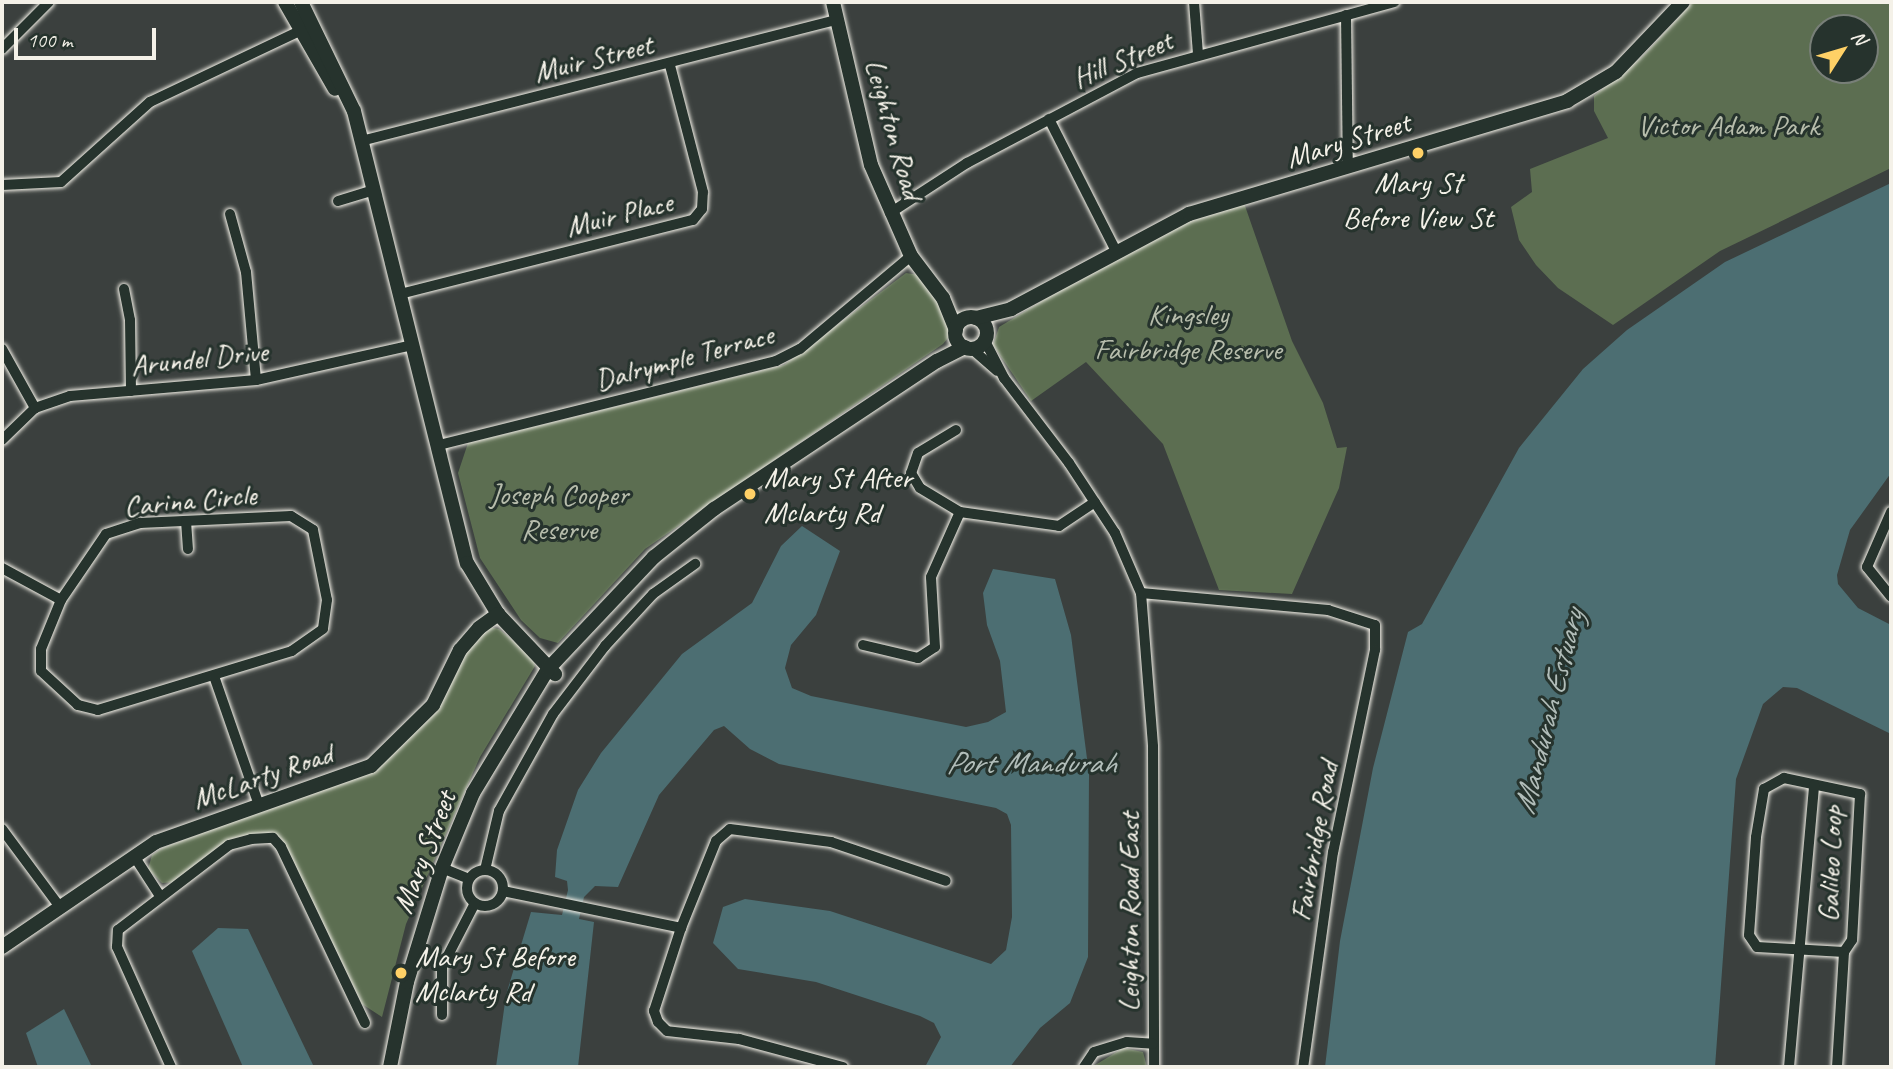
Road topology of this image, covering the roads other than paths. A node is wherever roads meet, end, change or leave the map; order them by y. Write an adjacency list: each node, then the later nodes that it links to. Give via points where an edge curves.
1 (49, 2): 10 (street)
2 (294, 2): 9 (street)
3 (833, 2): 8 (street, Leighton Road)
4 (1194, 2): 11 (street)
5 (1394, 2): 7 (street, Hill Street)
6 (1683, 2): 15 (street, Mary Street, via 1632,59 1580,94)
7 (1346, 15): 11 (street, Hill Street); 15 (street)
8 (836, 20): 12 (street, Muir Street); 19 (street, Leighton Road, via 871,165)
9 (308, 27): 14 (street, via 354,111); 16 (street, via 150,102 61,182)
10 (2, 49)
11 (1198, 54): 13 (street, Hill Street, via 1138,72)
12 (670, 65): 14 (street, Muir Street); 24 (street, Muir Place, via 703,192 702,209 693,220)
13 (1049, 119): 19 (street, Hill Street, via 967,163); 21 (street)
14 (361, 141): 17 (street)
15 (1348, 168): 21 (street, Mary Street, via 1189,214)
16 (2, 185)
17 (374, 190): 18 (street); 24 (street)
18 (338, 201)
19 (890, 213): 22 (street, Leighton Road)
20 (230, 214): 33 (street, via 246,272)
21 (1116, 251): 26 (street, Mary Street)
22 (911, 257): 25 (street, Leighton Road); 38 (street, Dalrymple Terrace, via 800,348 776,361)
23 (124, 289): 34 (street, via 130,320)
24 (400, 294): 30 (street)
25 (943, 298): 27 (street, Leighton Road); 29 (street, Leighton Road)
26 (1011, 309): 27 (street, Mary Street); 28 (street, Mary Street)
27 (973, 318): 28 (street, via 984,324); 29 (street, Mary Street)
28 (986, 338): 29 (street, Mary Street); 32 (street, Leighton Road East)
29 (962, 340): 32 (street, Leighton Road East); 52 (street, Mary Street, via 714,509 654,557)
30 (413, 345): 33 (street, Arundel Drive); 38 (street)
31 (2, 349): 35 (street)
32 (1004, 378): 39 (street, Leighton Road East)
33 (256, 380): 34 (street, Arundel Drive)
34 (131, 391): 35 (street, Arundel Drive, via 70,396)
35 (35, 408): 37 (street, Arundel Drive)
36 (956, 430): 40 (street, via 918,453 911,474 920,488)
37 (2, 440)
38 (439, 445): 49 (street, via 467,563)
39 (1095, 502): 40 (street, via 1059,526); 46 (street, Leighton Road East)
40 (960, 512): 51 (street, via 931,577 935,647 918,658)
41 (1891, 512): 47 (street, via 1867,567)
42 (186, 521): 43 (street); 48 (street, Carina Circle, via 140,523 106,534); 54 (street, Carina Circle, via 291,516 313,530 327,600 323,628 292,651)
43 (188, 549)
44 (695, 564): 60 (street, via 653,594 553,714 499,811)
45 (2, 568): 48 (street)
46 (1141, 593): 73 (street, Leighton Road East, via 1153,747); 79 (street, Fairbridge Road, via 1304,607 1375,625 1375,650 1333,852)
47 (1891, 597)
48 (61, 600): 54 (street, Carina Circle, via 41,649 41,671 78,705 98,710)
49 (498, 614): 50 (street); 56 (street, McLarty Road, via 460,650 433,705 371,766)
50 (528, 644): 52 (street); 53 (street)
51 (863, 645)
52 (562, 660): 53 (street, Mary Street)
53 (552, 672): 59 (street, Mary Street, via 524,708 473,793)
54 (214, 676): 56 (street)
55 (1814, 785): 69 (street); 69 (street, Galileo Loop, via 1783,778 1772,781 1764,789 1756,837 1749,935 1758,947); 70 (street, Galileo Loop, via 1860,794 1852,940)
56 (259, 805): 58 (street, McLarty Road, via 156,842)
57 (2, 829): 66 (street)
58 (134, 856): 64 (street); 66 (street, McLarty Road)
59 (442, 868): 61 (street); 75 (street, Mary Street, via 407,982)
60 (485, 870): 61 (street); 63 (street, via 501,878)
61 (469, 879): 65 (street, via 467,888)
62 (946, 881): 67 (street, via 831,842 730,829 716,841)
63 (503, 891): 65 (street, via 490,906); 67 (street)
64 (160, 896): 72 (street, via 229,845 273,838 294,869); 74 (street, via 118,930 117,947)
65 (475, 903): 71 (street, via 442,967)
66 (60, 907): 68 (street, McLarty Road)
67 (681, 928): 76 (street, via 654,1012 667,1031 739,1039)
68 (2, 947)
69 (1798, 951): 70 (street, Galileo Loop); 80 (street)
70 (1844, 952): 81 (street)
71 (442, 1015)
72 (365, 1023)
73 (1153, 1044): 77 (street, via 1127,1042 1094,1052); 78 (street, Leighton Road East)
74 (171, 1067)
75 (390, 1067)
76 (843, 1067)
77 (1084, 1067)
78 (1153, 1067)
79 (1303, 1067)
80 (1789, 1067)
81 (1837, 1067)

